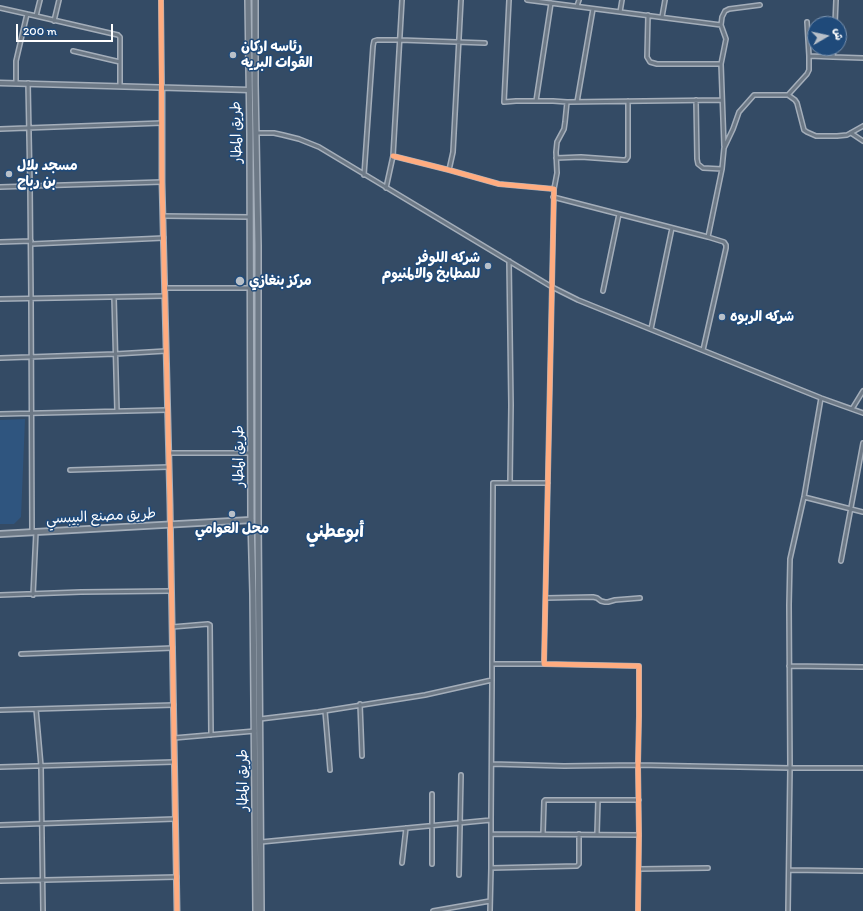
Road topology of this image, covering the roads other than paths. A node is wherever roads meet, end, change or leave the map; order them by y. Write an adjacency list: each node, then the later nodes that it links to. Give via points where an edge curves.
1 (40, 0): 23 (street)
2 (59, 0): 26 (street)
3 (161, 0): 41 (street)
4 (248, 0): 42 (highway, طريق المطار)
5 (255, 0): 54 (highway, طريق المطار)
6 (402, 0): 28 (street)
7 (461, 0): 29 (street)
8 (509, 0): 46 (street, via 504,102)
9 (528, 0): 10 (street)
10 (536, 0): 15 (street)
11 (578, 0): 17 (street)
12 (622, 0): 20 (street)
13 (665, 0): 25 (street)
14 (836, 0): 24 (street)
15 (551, 3): 17 (street); 46 (street)
16 (760, 5): 27 (street, via 725,11)
17 (577, 6): 19 (street)
18 (0, 8): 21 (street)
19 (593, 9): 20 (street); 49 (street)
20 (620, 12): 22 (street)
21 (27, 14): 23 (street); 38 (street, via 16,61)
22 (648, 15): 25 (street); 36 (street, via 647,57 650,62)
23 (36, 16): 26 (street)
24 (835, 16)
25 (662, 17): 27 (street)
26 (54, 20): 35 (street, via 118,35)
27 (721, 25): 36 (street, via 726,39)
28 (400, 40): 29 (street); 58 (street); 62 (street, via 377,40 372,46)
29 (459, 42): 30 (street); 61 (street, via 453,152)
30 (485, 43)
31 (73, 51): 35 (street)
32 (810, 56): 33 (street); 43 (street, via 807,74)
33 (833, 57): 34 (street)
34 (863, 58)
35 (120, 62): 40 (street)
36 (721, 64): 45 (street)
37 (0, 83): 38 (street)
38 (16, 83): 39 (street)
39 (28, 83): 40 (street); 52 (street)
40 (120, 86): 41 (street)
41 (162, 87): 42 (street); 50 (street)
42 (248, 90): 71 (highway, طريق المطار)
43 (788, 95): 55 (street, via 797,103 803,127 807,132 816,136); 57 (street, via 756,94 752,97 739,112)
44 (696, 100): 45 (street); 47 (street); 60 (street, via 698,164 703,168)
45 (722, 100): 57 (street)
46 (536, 101): 48 (street)
47 (628, 101): 49 (street); 59 (street, via 626,160)
48 (567, 102): 49 (street); 59 (street, via 564,129 557,142)
49 (577, 102)
50 (162, 124): 52 (street); 63 (street)
51 (863, 126): 55 (street)
52 (29, 128): 53 (street); 65 (street)
53 (0, 129)
54 (256, 133): 62 (street, via 274,133 310,143); 127 (highway, طريق المطار)
55 (851, 133): 56 (street)
56 (863, 141)
57 (724, 148): 60 (street)
58 (393, 156): 61 (street); 66 (street)
59 (556, 158): 67 (street)
60 (722, 169): 73 (street)
61 (449, 170): 67 (street, via 500,184)
62 (364, 175): 66 (street)
63 (162, 182): 65 (street); 70 (street)
64 (0, 186): 65 (street)
65 (30, 186): 76 (street)
66 (386, 188): 77 (street)
67 (554, 189): 68 (street)
68 (553, 197): 69 (street); 78 (street)
69 (619, 214): 72 (street); 81 (street)
70 (163, 216): 71 (street); 74 (street)
71 (250, 217): 80 (highway, طريق المطار)
72 (672, 228): 73 (street); 86 (street)
73 (708, 237): 87 (street, via 724,242 726,248)
74 (164, 238): 76 (street); 79 (street)
75 (0, 242): 76 (street)
76 (31, 242): 85 (street)
77 (509, 261): 78 (street); 105 (street)
78 (552, 286): 86 (street, via 578,300); 106 (street)
79 (165, 288): 80 (street); 82 (street)
80 (250, 288): 102 (highway, طريق المطار)
81 (603, 291)
82 (165, 296): 83 (street); 88 (street)
83 (114, 297): 85 (street); 89 (street)
84 (0, 299): 85 (street)
85 (32, 299): 90 (street)
86 (650, 329): 87 (street)
87 (703, 350): 93 (street)
88 (166, 351): 89 (street); 95 (street)
89 (115, 354): 90 (street); 96 (street)
90 (31, 356): 91 (street); 99 (street)
91 (0, 358)
92 (863, 392): 94 (street)
93 (821, 398): 94 (street); 107 (street)
94 (852, 409): 97 (street)
95 (168, 410): 96 (street); 101 (street)
96 (117, 411): 99 (street)
97 (863, 413)
98 (0, 414): 99 (street)
99 (32, 414): 112 (street)
100 (863, 443): 108 (street)
101 (169, 453): 102 (street); 103 (street)
102 (251, 453): 110 (highway, طريق المطار)
103 (169, 467): 104 (street); 111 (street)
104 (70, 470)
105 (510, 483): 106 (street); 123 (street, via 493,485)
106 (548, 483): 118 (street)
107 (804, 497): 108 (street); 125 (street, via 790,559)
108 (850, 509): 109 (street); 114 (street)
109 (863, 512)
110 (251, 520): 111 (main road, طريق مصنع البيبسي); 128 (highway, طريق المطار)
111 (170, 524): 112 (main road, طريق مصنع البيبسي); 115 (street)
112 (34, 532): 113 (main road, طريق مصنع البيبسي); 116 (street)
113 (0, 534)
114 (841, 561)
115 (171, 591): 116 (street); 120 (street)
116 (33, 595): 117 (street)
117 (0, 596)
118 (546, 598): 119 (street, via 593,597 605,602); 124 (street)
119 (640, 598)
120 (172, 628): 121 (street); 137 (street, via 208,624 210,626)
121 (173, 648): 122 (street); 131 (street)
122 (21, 654)
123 (492, 664): 124 (street); 129 (street)
124 (544, 664): 142 (street, via 639,666)
125 (789, 666): 126 (street); 145 (street)
126 (863, 666)
127 (260, 671): 128 (highway); 135 (highway, طريق المطار)
128 (253, 672): 136 (highway, طريق المطار)
129 (492, 680): 130 (street, via 424,695); 141 (street)
130 (360, 704): 134 (street); 139 (street)
131 (174, 705): 132 (street); 138 (street)
132 (36, 709): 133 (street); 143 (street)
133 (0, 710)
134 (325, 711): 135 (street); 147 (street)
135 (260, 719): 164 (highway, طريق المطار)
136 (255, 731): 137 (street); 173 (highway, طريق المطار)
137 (211, 734): 138 (street)
138 (174, 738): 140 (street)
139 (362, 756)
140 (174, 762): 143 (street); 152 (street)
141 (492, 764): 142 (street); 153 (street)
142 (638, 765): 145 (street); 151 (street)
143 (41, 766): 144 (street); 154 (street)
144 (0, 767)
145 (790, 768): 146 (street); 170 (street)
146 (863, 768)
147 (330, 770)
148 (461, 775): 155 (street)
149 (432, 794): 157 (street)
150 (598, 800): 151 (street); 160 (street, via 545,800); 162 (street)
151 (639, 800): 163 (street)
152 (175, 819): 154 (street); 174 (street)
153 (491, 820): 155 (street); 159 (street)
154 (42, 823): 156 (street); 175 (street)
155 (461, 823): 157 (street); 172 (street)
156 (0, 825)
157 (432, 825): 158 (street); 166 (street)
158 (406, 828): 164 (street); 165 (street)
159 (491, 834): 160 (street); 167 (street)
160 (543, 834): 161 (street)
161 (579, 834): 162 (street); 167 (street, via 577,866)
162 (598, 834): 163 (street)
163 (639, 834): 169 (street)
164 (261, 842): 173 (highway, طريق المطار)
165 (402, 864)
166 (432, 864)
167 (491, 868): 177 (street)
168 (708, 868): 169 (street)
169 (639, 869): 184 (street)
170 (789, 870): 171 (street); 185 (street)
171 (863, 871)
172 (459, 874)
173 (258, 875): 180 (highway, طريق المطار); 181 (highway, طريق المطار)
174 (176, 877): 175 (street); 179 (street)
175 (43, 880): 176 (street); 178 (street)
176 (0, 881)
177 (490, 901): 182 (street); 183 (street)
178 (44, 911)
179 (177, 911)
180 (256, 911)
181 (261, 911)
182 (433, 911)
183 (490, 911)
184 (638, 911)
185 (788, 911)

